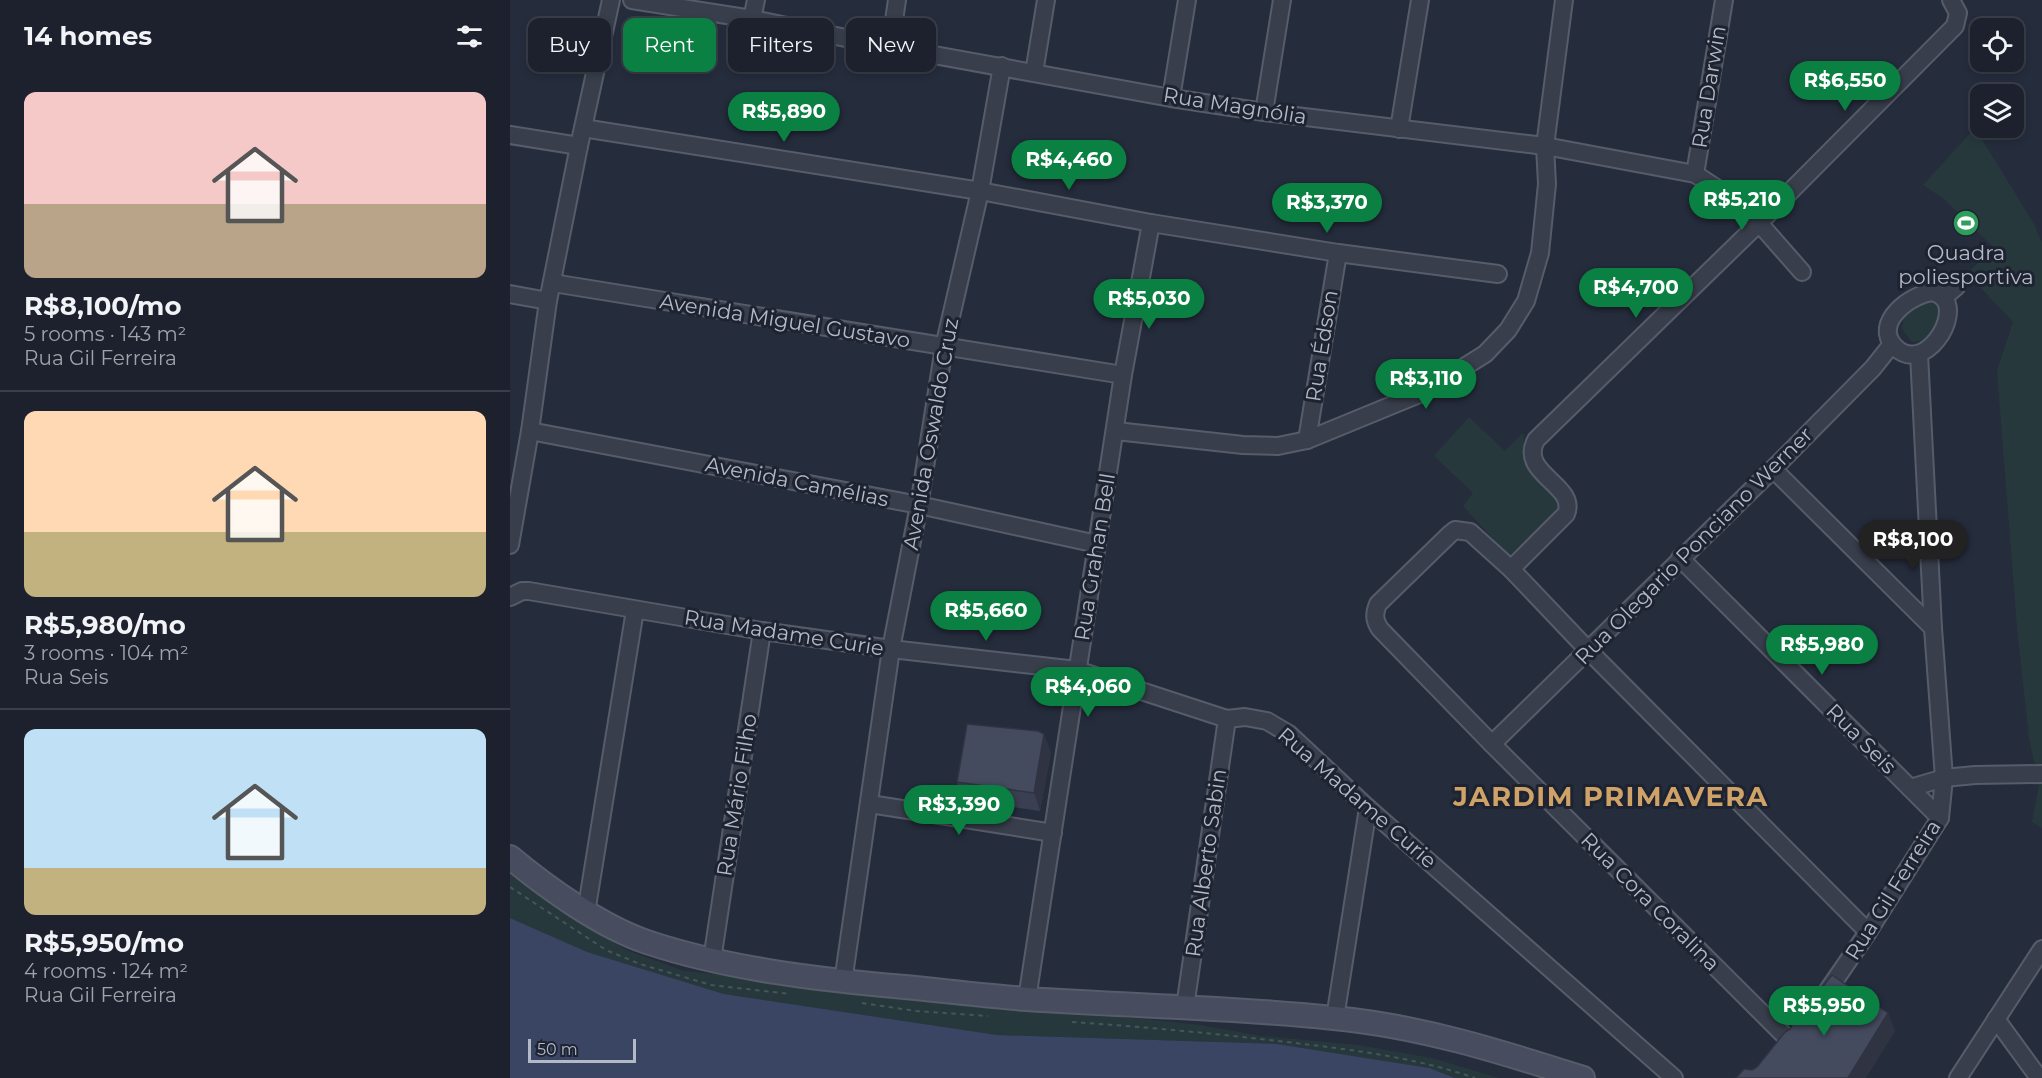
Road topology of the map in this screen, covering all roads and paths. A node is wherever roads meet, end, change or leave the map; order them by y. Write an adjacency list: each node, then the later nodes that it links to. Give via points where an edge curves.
1 (611, 0): 20 (street)
2 (632, 0): 12 (street, Rua Magnólia)
3 (756, 0): 13 (street)
4 (897, 0): 14 (street)
5 (1046, 0): 17 (street)
6 (1187, 0): 18 (street)
7 (1282, 0): 19 (street)
8 (1420, 0): 21 (street)
9 (1564, 0): 24 (street)
10 (1724, 0): 25 (street, Rua Darwin)
11 (1951, 0): 27 (street, via 1958,13 1955,26)
12 (746, 18)
13 (752, 18)
14 (894, 18)
15 (936, 55): 16 (street, Rua Magnólia)
16 (1002, 66): 17 (street, Rua Magnólia); 26 (street, Avenida Oswaldo Cruz)
17 (1034, 72): 18 (street, Rua Magnólia)
18 (1171, 98): 19 (street, Rua Magnólia)
19 (1264, 112): 21 (street, Rua Magnólia)
20 (583, 128): 23 (street); 26 (street)
21 (1399, 129): 24 (street, Rua Magnólia)
22 (510, 135): 23 (street)
23 (579, 146): 32 (street)
24 (1545, 147): 25 (street, Rua Magnólia); 41 (street, via 1547,184 1540,253 1526,301 1508,330 1485,354 1424,392)
25 (1695, 174): 27 (street, Rua Magnólia)
26 (980, 192): 28 (street); 36 (street, Avenida Oswaldo Cruz)
27 (1759, 223): 30 (street, Rua Magnólia); 48 (street, via 1536,440 1532,455 1536,464 1568,499 1569,507)
28 (1151, 224): 29 (street); 38 (street, Rua Grahan Bell)
29 (1338, 253): 31 (street); 41 (street, Rua Édson)
30 (1802, 272)
31 (1498, 274)
32 (553, 283): 34 (street); 36 (street, Avenida Miguel Gustavo)
33 (510, 294): 34 (street)
34 (548, 301): 39 (street)
35 (1892, 344): 37 (street, via 1904,353); 37 (street, via 1888,328 1895,312 1925,293 1950,292 1944,329 1933,345); 43 (street, Rua Olegario Ponciano Werner)
36 (944, 347): 38 (street, Avenida Miguel Gustavo); 44 (street, Avenida Oswaldo Cruz)
37 (1919, 354): 51 (street, Rua Gil Ferreira)
38 (1123, 375): 40 (street, Rua Grahan Bell)
39 (530, 431): 42 (street); 44 (street, Avenida Camélias)
40 (1116, 431): 41 (street, via 1243,445 1278,446); 45 (street, Rua Grahan Bell)
41 (1307, 440)
42 (518, 453): 46 (street)
43 (1773, 469): 47 (street, Rua Olegario Ponciano Werner); 51 (street)
44 (919, 505): 45 (street, Avenida Camélias); 53 (street, Avenida Oswaldo Cruz)
45 (1097, 544): 55 (street, Rua Grahan Bell)
46 (510, 545)
47 (1680, 558): 54 (street, Rua Olegario Ponciano Werner); 60 (street, Rua Seis)
48 (1511, 569): 54 (street); 57 (street, Rua Cora Coralina, via 1470,532 1455,530 1378,604 1375,612 1380,629)
49 (510, 597): 50 (street, Rua Madame Curie, via 529,591)
50 (635, 610): 52 (street, Rua Madame Curie); 66 (street)
51 (1933, 628): 59 (street, Rua Gil Ferreira)
52 (762, 631): 53 (street, Rua Madame Curie); 69 (street, Rua Mário Filho)
53 (891, 649): 55 (street, Rua Madame Curie); 61 (street, Avenida Oswaldo Cruz)
54 (1588, 650): 57 (street, Rua Olegario Ponciano Werner); 67 (street)
55 (1077, 670): 56 (street, Rua Madame Curie); 64 (street, Rua Grahan Bell)
56 (1227, 718): 62 (street, Rua Madame Curie, via 1267,721 1289,734); 72 (street, Rua Alberto Sabin)
57 (1492, 744): 77 (street, Rua Cora Coralina)
58 (2042, 774): 59 (street, Rua Gil Ferreira)
59 (1944, 778): 60 (street, Rua Gil Ferreira); 63 (street, Rua Gil Ferreira)
60 (1910, 788): 63 (street, Rua Seis)
61 (870, 804): 64 (street); 70 (street, Avenida Oswaldo Cruz)
62 (1368, 808): 74 (street); 80 (street, Rua Madame Curie)
63 (1940, 819): 67 (street, Rua Gil Ferreira)
64 (1053, 833): 71 (street, Rua Grahan Bell)
65 (510, 857): 66 (main road)
66 (586, 913): 69 (main road, via 645,941)
67 (1868, 932): 73 (street, Rua Gil Ferreira)
68 (2042, 949): 75 (street)
69 (712, 960): 70 (main road)
70 (843, 981): 71 (main road)
71 (1027, 999): 72 (main road)
72 (1185, 1007): 74 (main road)
73 (1815, 1007)
74 (1335, 1018): 79 (main road, via 1397,1026 1497,1050)
75 (1995, 1019): 81 (street); 82 (street)
76 (1802, 1023): 77 (street)
77 (1789, 1040): 78 (street)
78 (1775, 1055)
79 (1583, 1078)
80 (1674, 1078)
81 (1958, 1078)
82 (2039, 1078)

